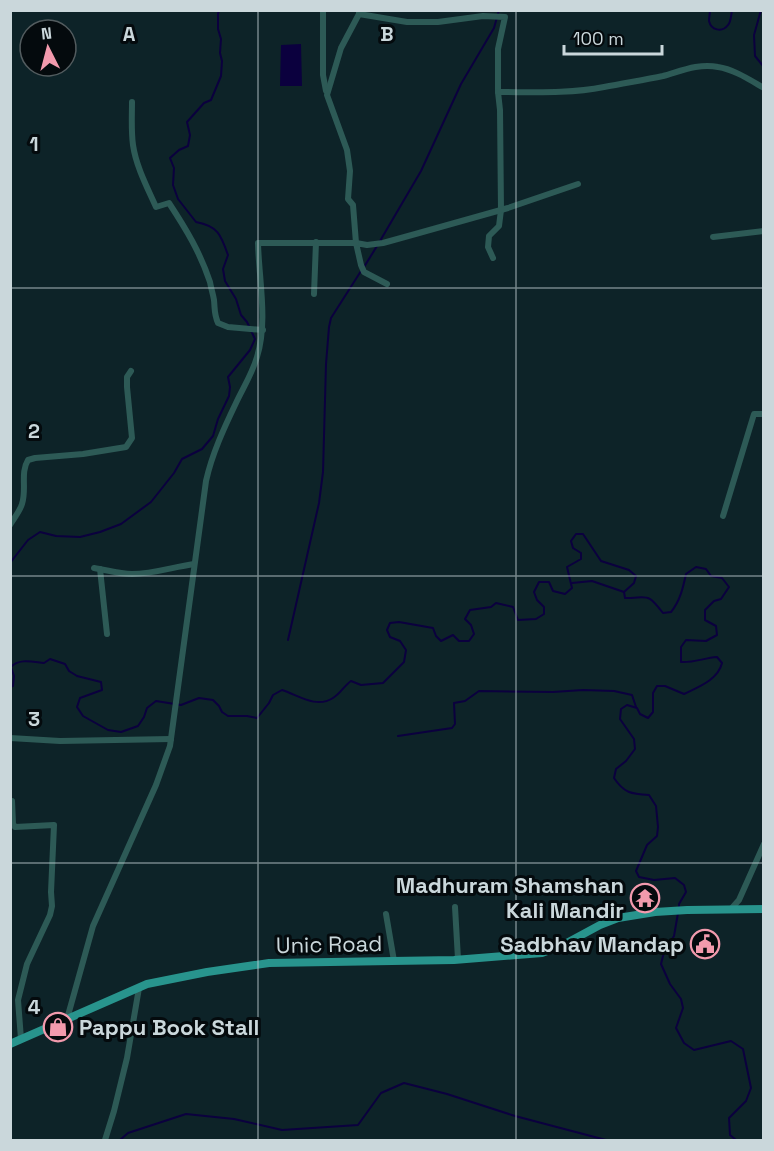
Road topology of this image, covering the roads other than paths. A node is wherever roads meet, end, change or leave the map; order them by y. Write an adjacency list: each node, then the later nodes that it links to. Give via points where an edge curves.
1 (322, 11): 5 (street)
2 (359, 12): 4 (street, via 407,22 505,17 498,49); 5 (street, via 341,48)
3 (764, 88): 4 (street, via 728,69 705,66 566,92)
4 (498, 92): 8 (street)
5 (327, 94): 12 (street, via 347,150 348,199 353,206)
6 (132, 102): 16 (street, via 137,162 156,207 169,203 195,244 218,323)
7 (578, 184): 8 (street)
8 (501, 210): 12 (street, via 383,243); 13 (street, via 499,226 489,236)
9 (764, 231): 10 (street)
10 (713, 237)
11 (316, 242): 12 (street); 15 (street); 16 (street, via 258,243)
12 (356, 243): 14 (street, via 364,272)
13 (493, 258)
14 (387, 284)
15 (314, 294)
16 (260, 329): 21 (street, via 252,373 210,464)
17 (131, 371): 20 (street, via 127,387 132,438 126,447 28,460 23,467 22,504)
18 (764, 414): 19 (street, via 754,414)
19 (723, 516)
20 (10, 525)
21 (194, 564): 22 (street, via 132,574 97,569); 24 (street)
22 (107, 634)
23 (10, 738): 24 (street)
24 (171, 740): 34 (street, via 156,785 93,926)
25 (12, 801): 35 (street, via 15,827 54,825 52,906 27,963 18,1000)
26 (764, 844): 28 (street, via 739,900)
27 (455, 907): 31 (street)
28 (731, 909): 29 (main road); 31 (main road, Unic Road, via 655,912 618,918 542,953)
29 (764, 909)
30 (386, 914): 32 (street)
31 (458, 959): 32 (main road, Unic Road)
32 (394, 961): 33 (main road, Unic Road, via 269,963)
33 (139, 988): 34 (main road, Unic Road); 37 (street, via 127,1058)
34 (67, 1020): 35 (main road, Unic Road)
35 (21, 1039): 36 (main road, Unic Road)
36 (10, 1044)
37 (105, 1140)

